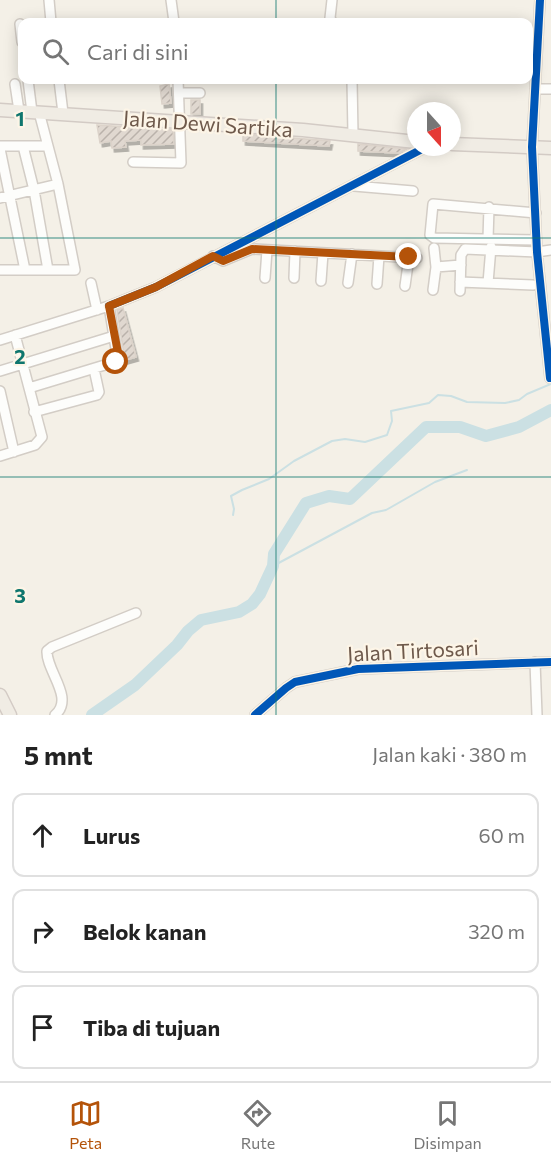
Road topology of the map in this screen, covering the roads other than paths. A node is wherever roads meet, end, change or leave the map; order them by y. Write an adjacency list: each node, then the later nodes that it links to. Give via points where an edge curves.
1 (49, 0): 5 (street)
2 (171, 0): 6 (street)
3 (332, 0): 7 (street)
4 (540, 0): 13 (street)
5 (51, 18)
6 (173, 18)
7 (330, 18)
8 (15, 84): 18 (street)
9 (29, 84): 19 (street)
10 (59, 84): 20 (street)
11 (178, 84): 15 (street)
12 (352, 84): 22 (street)
13 (535, 89): 14 (street); 27 (street)
14 (551, 89)
15 (179, 93): 16 (street); 21 (street)
16 (200, 93)
17 (0, 110): 18 (main road, Jalan Dewi Sartika)
18 (19, 111): 19 (main road, Jalan Dewi Sartika)
19 (35, 112): 20 (main road, Jalan Dewi Sartika); 26 (street)
20 (63, 113): 21 (main road, Jalan Dewi Sartika)
21 (180, 121): 22 (main road, Jalan Dewi Sartika); 31 (street, via 181,163)
22 (353, 135): 23 (main road, Jalan Dewi Sartika)
23 (407, 141)
24 (461, 144): 27 (main road)
25 (23, 146): 26 (street); 28 (street); 34 (street)
26 (48, 146): 32 (street)
27 (532, 147): 29 (main road); 41 (street)
28 (0, 148): 36 (street)
29 (551, 148)
30 (409, 156): 33 (street)
31 (133, 162)
32 (58, 184): 34 (street); 58 (street, via 75,269)
33 (354, 186): 35 (street); 52 (street)
34 (34, 190): 36 (street); 58 (street)
35 (413, 191)
36 (10, 196): 37 (street); 57 (street)
37 (0, 198)
38 (422, 203): 39 (street)
39 (433, 204): 40 (street); 42 (street, via 432,237)
40 (489, 207): 41 (street); 42 (street)
41 (536, 213): 43 (street)
42 (490, 239): 43 (street); 48 (street)
43 (536, 240): 49 (street)
44 (434, 248): 55 (street)
45 (267, 250): 47 (street); 52 (street, via 252,249 223,261); 59 (street)
46 (551, 250): 49 (street)
47 (295, 251): 50 (street); 60 (street)
48 (490, 251): 49 (street); 54 (street, via 465,249); 63 (street)
49 (537, 252): 77 (street)
50 (323, 253): 51 (street); 61 (street)
51 (352, 254): 53 (street); 62 (street)
52 (213, 256): 69 (street, via 156,287)
53 (380, 256): 65 (street); 67 (street, via 413,257)
54 (461, 266): 55 (street); 63 (street, via 460,286)
55 (436, 267): 68 (street)
56 (0, 270): 57 (street)
57 (25, 270): 58 (street)
58 (48, 270)
59 (265, 278)
60 (294, 278)
61 (321, 281)
62 (348, 283)
63 (488, 283): 66 (street)
64 (91, 284): 70 (street)
65 (377, 284)
66 (532, 285)
67 (405, 286)
68 (433, 290)
69 (109, 306): 70 (street); 72 (street)
70 (97, 310): 71 (street)
71 (15, 335): 73 (street); 74 (street)
72 (114, 336): 74 (street); 75 (street, via 119,360)
73 (0, 339)
74 (22, 363): 76 (street); 78 (street)
75 (94, 369): 78 (street); 80 (street, via 97,395)
76 (0, 371)
77 (550, 378)
78 (29, 388): 80 (street)
79 (0, 391): 81 (street)
80 (34, 412): 81 (street, via 42,437)
81 (14, 452): 82 (street)
82 (0, 456)
83 (136, 613): 88 (street, via 47,651 63,699)
84 (535, 662): 85 (street, Jalan Tirtosari); 89 (street, Jalan Tirtosari, via 358,669 326,675 290,685); 90 (street)
85 (551, 662)
86 (0, 695): 87 (main road)
87 (10, 715)
88 (55, 715)
89 (255, 715)
90 (537, 715)

